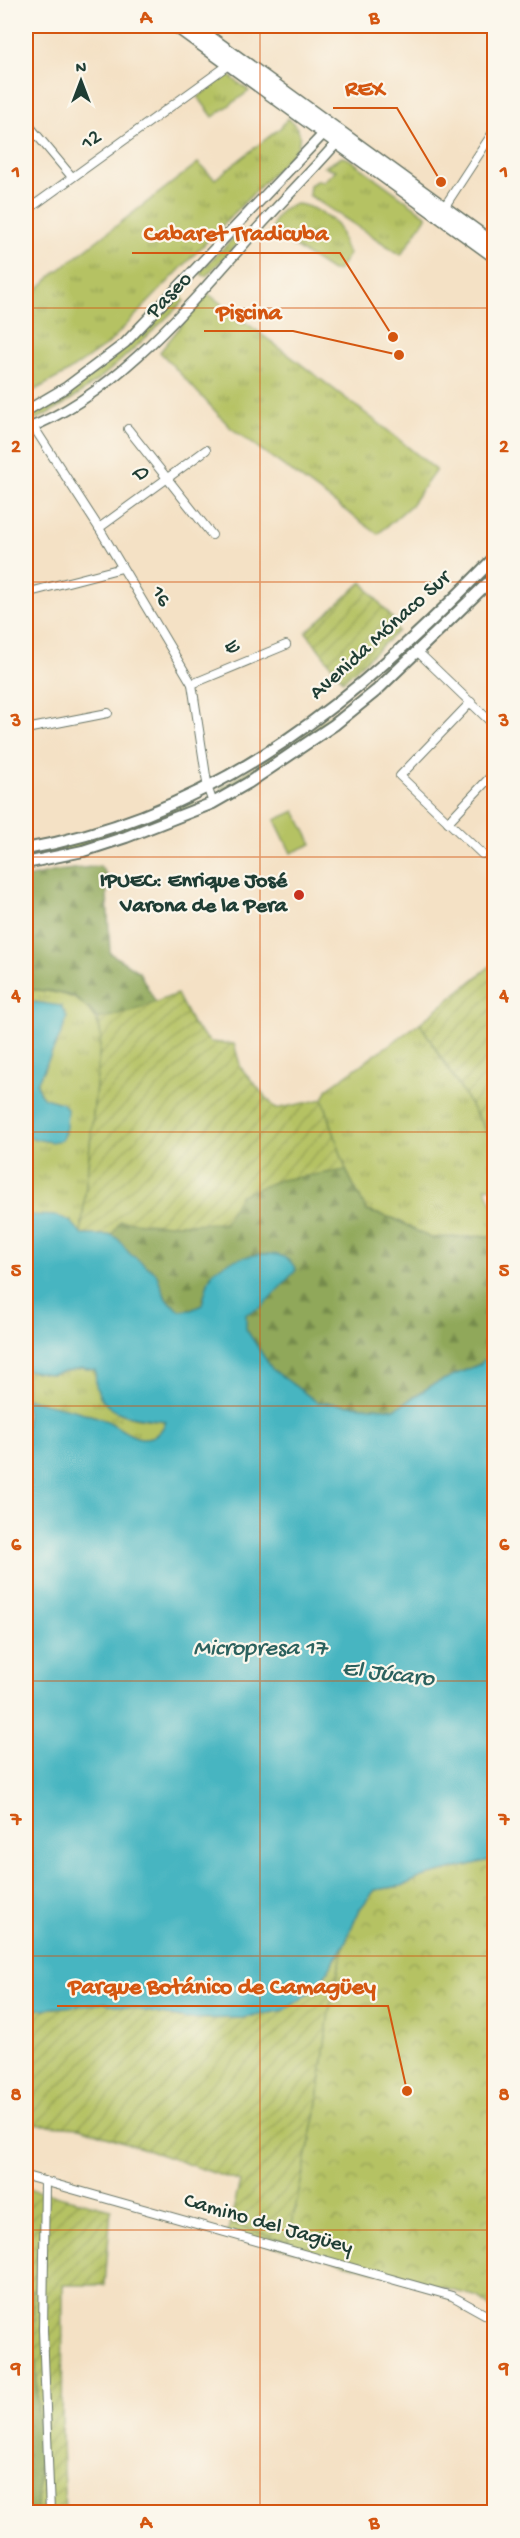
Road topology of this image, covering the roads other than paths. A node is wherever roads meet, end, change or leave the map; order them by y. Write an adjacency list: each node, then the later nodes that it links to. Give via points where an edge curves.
1 (176, 26): 3 (main road)
2 (194, 26): 3 (main road)
3 (233, 60): 5 (main road); 8 (street, 12)
4 (26, 122): 8 (street)
5 (328, 129): 7 (main road); 13 (street, Paseo)
6 (495, 131): 10 (street)
7 (341, 139): 10 (main road); 14 (street, Paseo)
8 (72, 177): 9 (street, 12)
9 (26, 211)
10 (441, 211): 11 (main road); 12 (main road)
11 (495, 244)
12 (495, 256)
13 (184, 283): 14 (street); 15 (street, Paseo, via 117,349)
14 (200, 295): 16 (street, Paseo, via 112,378)
15 (26, 411)
16 (29, 428): 20 (street, 16)
17 (128, 429): 19 (street)
18 (206, 450): 19 (street, D)
19 (166, 478): 20 (street, D); 21 (street)
20 (99, 528): 22 (street, 16)
21 (212, 535)
22 (122, 568): 24 (street); 27 (street, 16)
23 (493, 569): 26 (main road, Avenida Mónaco Sur); 33 (main road, Avenida Mónaco Sur, via 364,683 300,732)
24 (26, 593)
25 (286, 645): 27 (street, E)
26 (418, 652): 28 (street); 34 (main road, Avenida Mónaco Sur, via 334,726)
27 (192, 684): 33 (street, 16)
28 (471, 702): 30 (street); 35 (street, via 400,776)
29 (108, 713): 31 (street)
30 (495, 725)
31 (26, 729)
32 (495, 773): 35 (street)
33 (208, 789): 34 (street, 16); 36 (main road, Avenida Mónaco Sur, via 130,821 68,841)
34 (213, 803): 38 (main road, Avenida Mónaco Sur, via 126,837)
35 (448, 822): 37 (street)
36 (26, 849)
37 (482, 854)
38 (26, 863)
39 (26, 2176): 40 (street, Camino del Jagüey)
40 (45, 2181): 41 (street, Camino del Jagüey, via 452,2296); 42 (street, via 43,2330)
41 (495, 2321)
42 (50, 2512)

